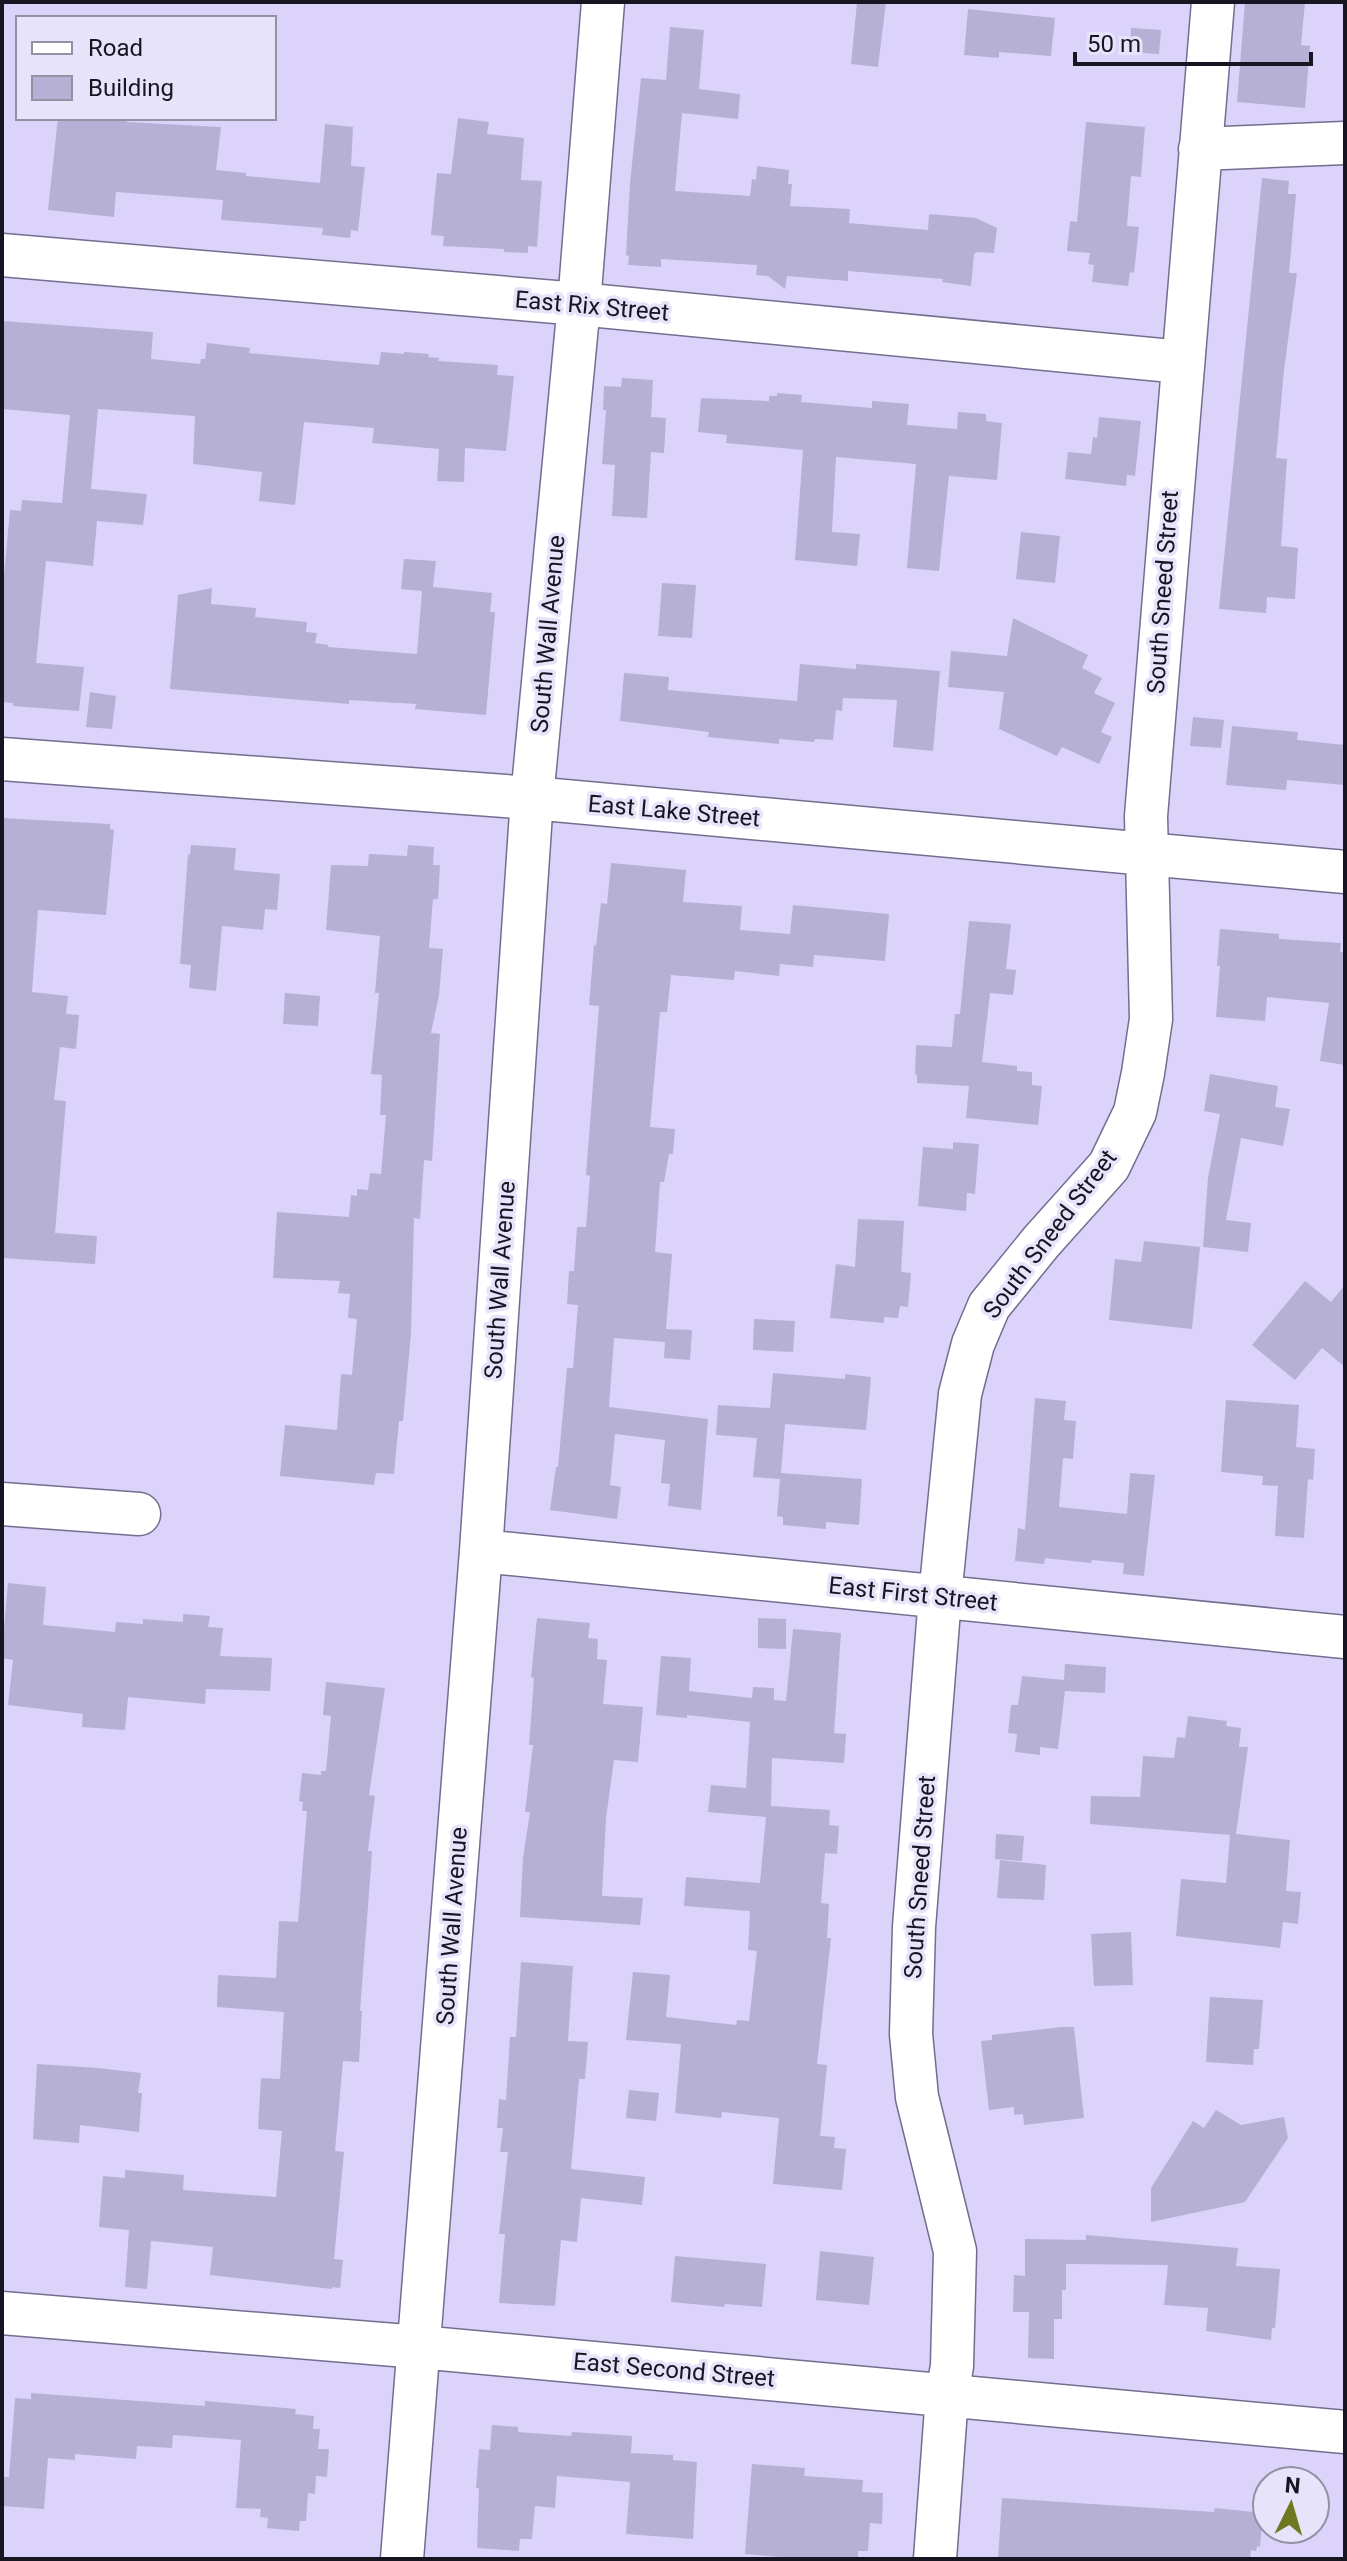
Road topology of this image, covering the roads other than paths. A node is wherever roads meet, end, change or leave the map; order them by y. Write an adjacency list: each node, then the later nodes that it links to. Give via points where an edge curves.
1 (603, 2): 6 (street, South Wall Avenue)
2 (1213, 2): 4 (street, South Sneed Street)
3 (1345, 143): 4 (street)
4 (1200, 149): 7 (street, South Sneed Street)
5 (2, 255): 6 (street, East Rix Street)
6 (579, 304): 7 (street, East Rix Street); 9 (street, South Wall Avenue)
7 (1182, 362): 10 (street, South Sneed Street)
8 (2, 759): 9 (street, East Lake Street)
9 (532, 798): 10 (street, East Lake Street); 14 (street, South Wall Avenue)
10 (1146, 855): 11 (street, East Lake Street); 15 (street, South Sneed Street, via 1151,1019 1135,1112 1109,1166 989,1306 973,1344 960,1394)
11 (1345, 872)
12 (2, 1504): 13 (street)
13 (139, 1514)
14 (481, 1551): 15 (street, East First Street); 18 (street, South Wall Avenue)
15 (940, 1597): 16 (street, East First Street); 19 (street, South Sneed Street, via 914,1927 911,2034 917,2097 955,2251)
16 (1345, 1637)
17 (2, 2313): 18 (street, East Second Street)
18 (419, 2347): 19 (street, East Second Street); 21 (street, South Wall Avenue)
19 (947, 2395): 20 (street, East Second Street); 22 (street, South Sneed Street)
20 (1345, 2432)
21 (402, 2559)
22 (935, 2559)

